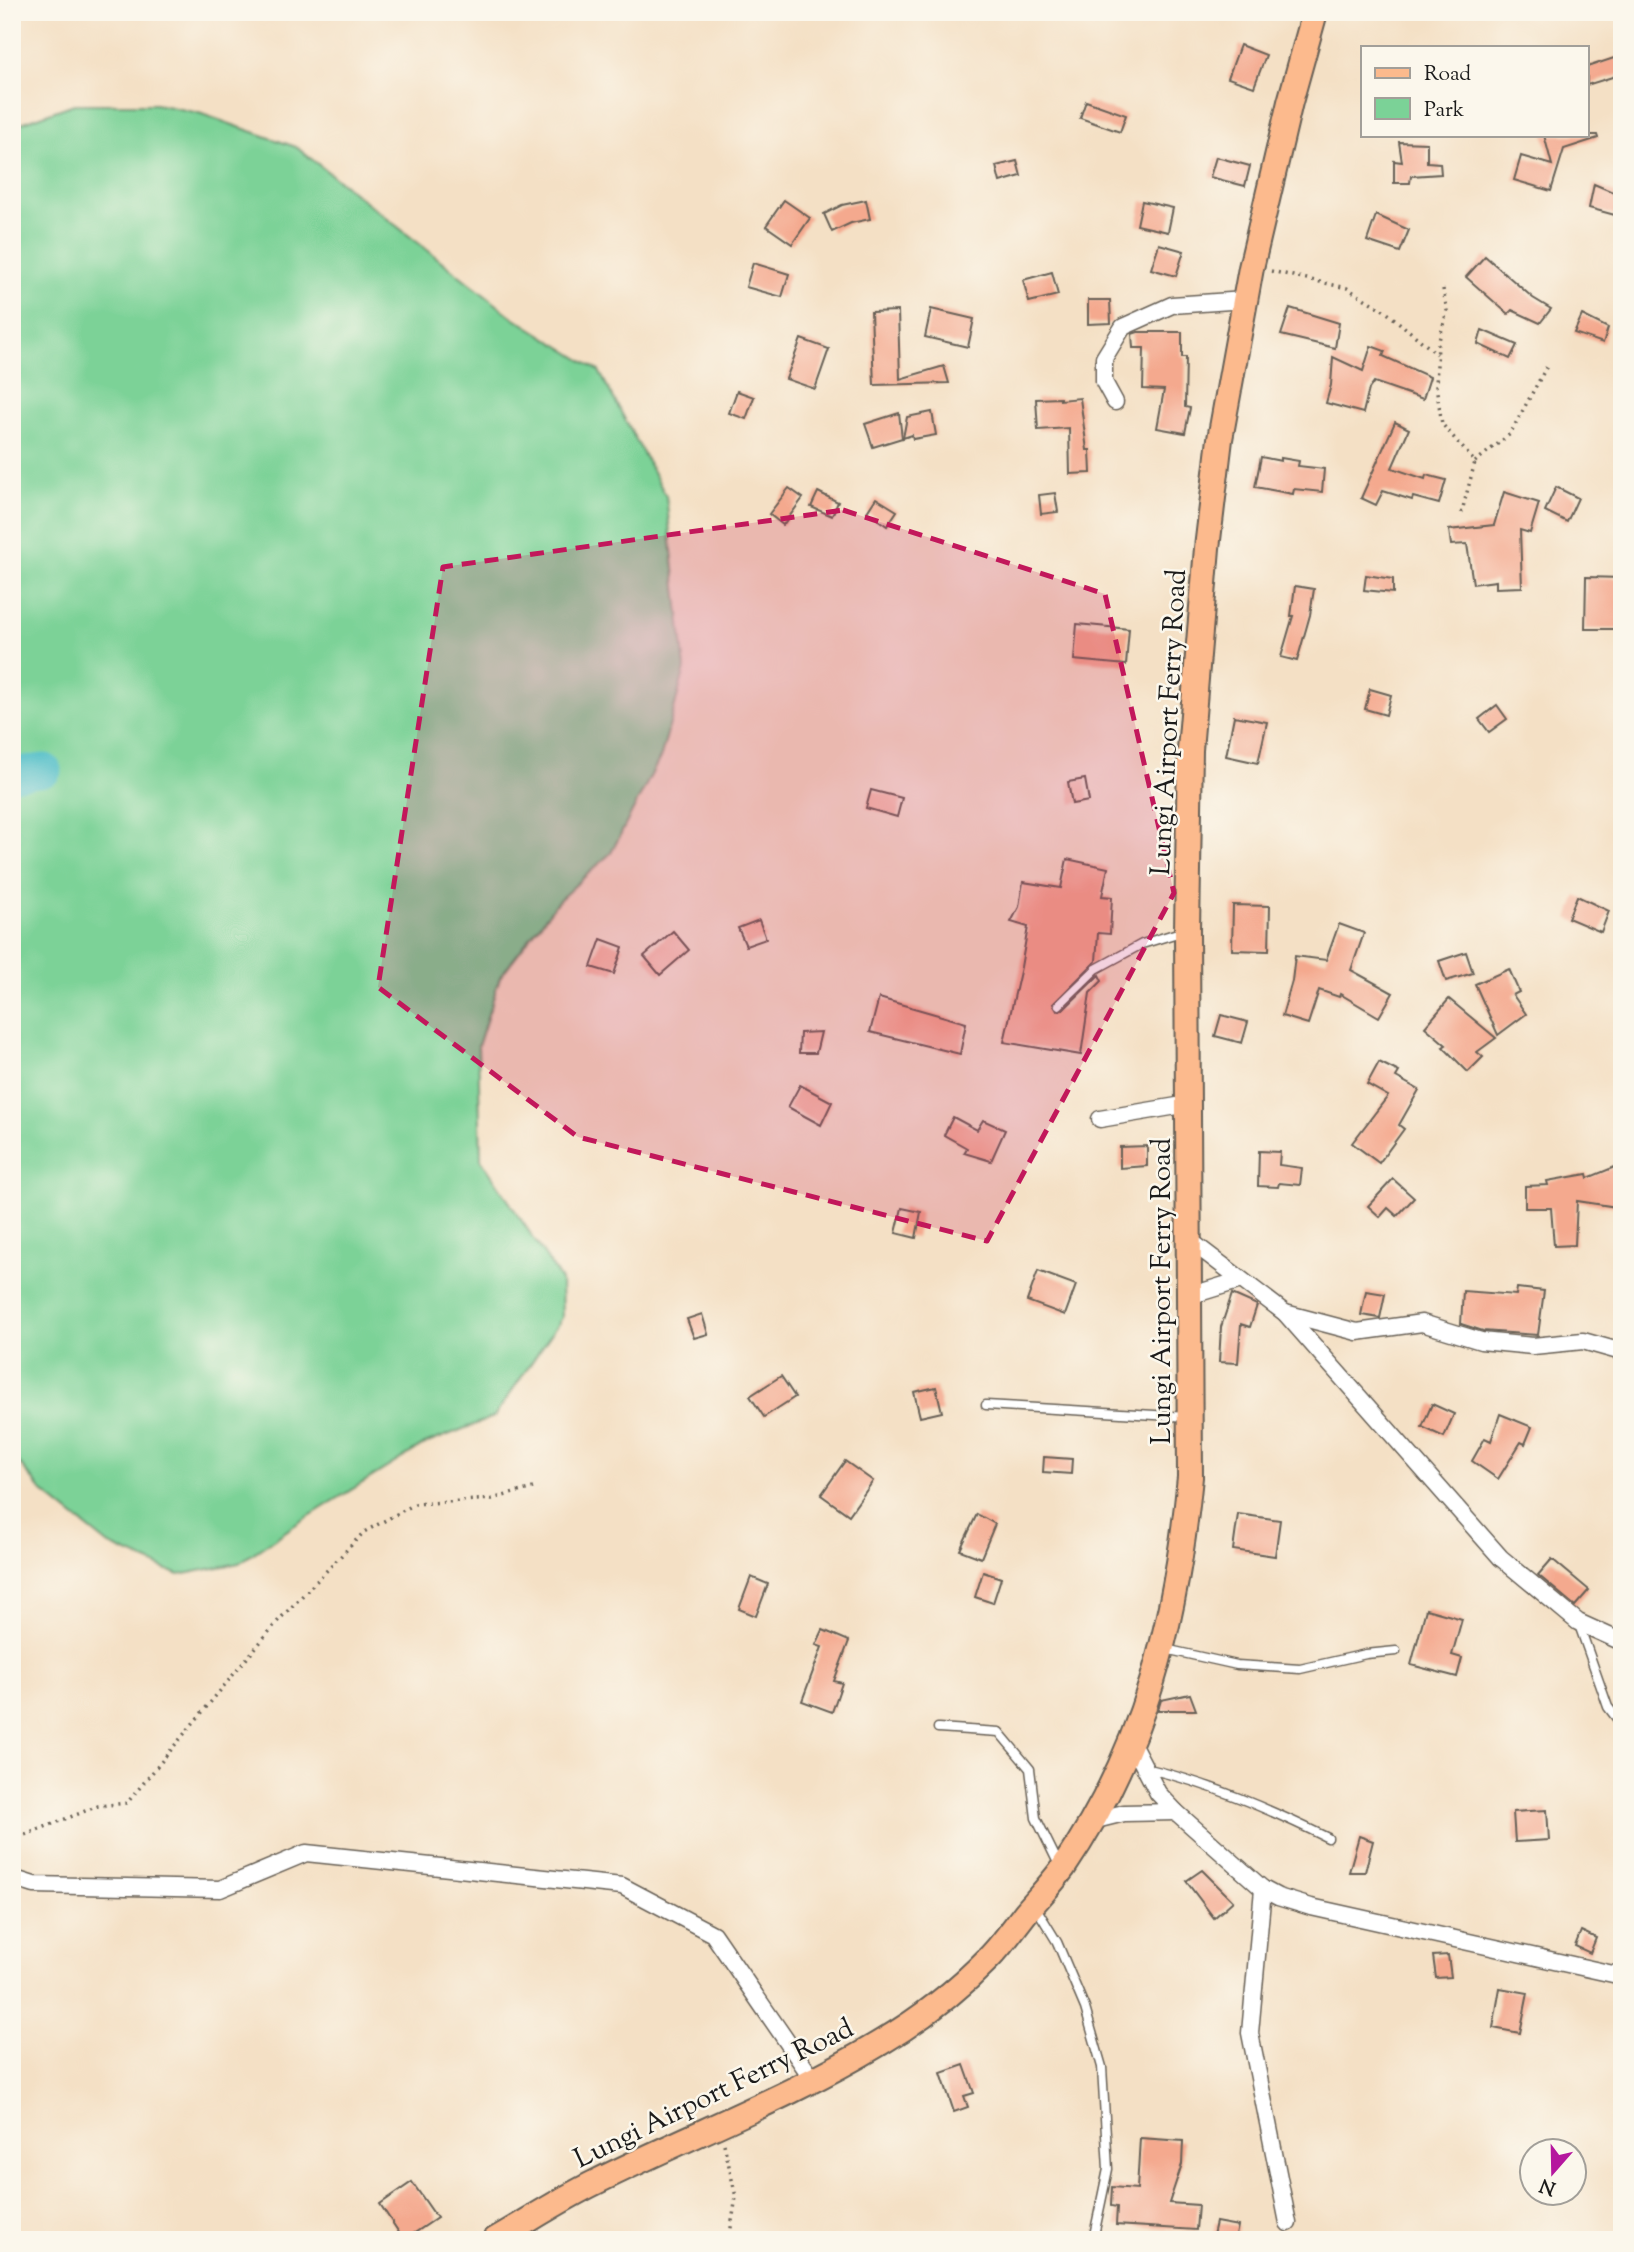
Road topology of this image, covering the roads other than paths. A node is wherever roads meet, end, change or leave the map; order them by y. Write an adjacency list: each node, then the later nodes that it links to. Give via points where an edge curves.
1 (1315, 12): 2 (main road, Lungi Airport Ferry Road)
2 (1245, 300): 3 (street, via 1172,305 1123,327 1104,358 1104,382); 4 (main road, Lungi Airport Ferry Road, via 1220,439 1207,548 1189,750)
3 (1115, 402)
4 (1187, 930): 5 (lane, via 1142,944 1096,969); 6 (main road, Lungi Airport Ferry Road)
5 (1059, 1005)
6 (1189, 1104): 7 (street); 8 (main road, Lungi Airport Ferry Road)
7 (1100, 1119)
8 (1188, 1239): 9 (street); 10 (main road, Lungi Airport Ferry Road)
9 (1241, 1280): 10 (street); 11 (street)
10 (1189, 1296): 14 (main road, Lungi Airport Ferry Road)
11 (1285, 1313): 12 (street, via 1357,1332 1422,1323 1481,1341 1533,1346 1583,1340); 15 (street, via 1501,1558)
12 (1622, 1352)
13 (986, 1405): 14 (lane)
14 (1191, 1418): 17 (main road, Lungi Airport Ferry Road, via 1183,1548)
15 (1578, 1622): 16 (street); 19 (lane, via 1608,1707)
16 (1622, 1642)
17 (1162, 1649): 18 (lane, via 1237,1665 1300,1669); 21 (main road, Lungi Airport Ferry Road)
18 (1396, 1651)
19 (1622, 1725)
20 (938, 1728): 26 (lane, via 999,1732 1030,1769 1036,1818)
21 (1132, 1742): 22 (street); 24 (main road, Lungi Airport Ferry Road)
22 (1145, 1768): 23 (street, via 1158,1793); 25 (lane, via 1189,1778)
23 (1176, 1812): 24 (street, via 1124,1813); 28 (street)
24 (1092, 1821): 26 (main road, Lungi Airport Ferry Road)
25 (1328, 1839)
26 (1061, 1870): 29 (main road, Lungi Airport Ferry Road)
27 (12, 1878): 31 (street, via 34,1885 220,1889 306,1853 622,1886 713,1934)
28 (1263, 1889): 30 (street, via 1311,1907); 32 (street, via 1250,2032)
29 (1034, 1903): 31 (main road, Lungi Airport Ferry Road, via 990,1957 939,2003); 34 (lane, via 1057,1942 1085,2008 1102,2067 1108,2169)
30 (1622, 1976)
31 (814, 2081): 33 (main road, Lungi Airport Ferry Road, via 594,2183)
32 (1287, 2223)
33 (495, 2240)
34 (1093, 2240)

